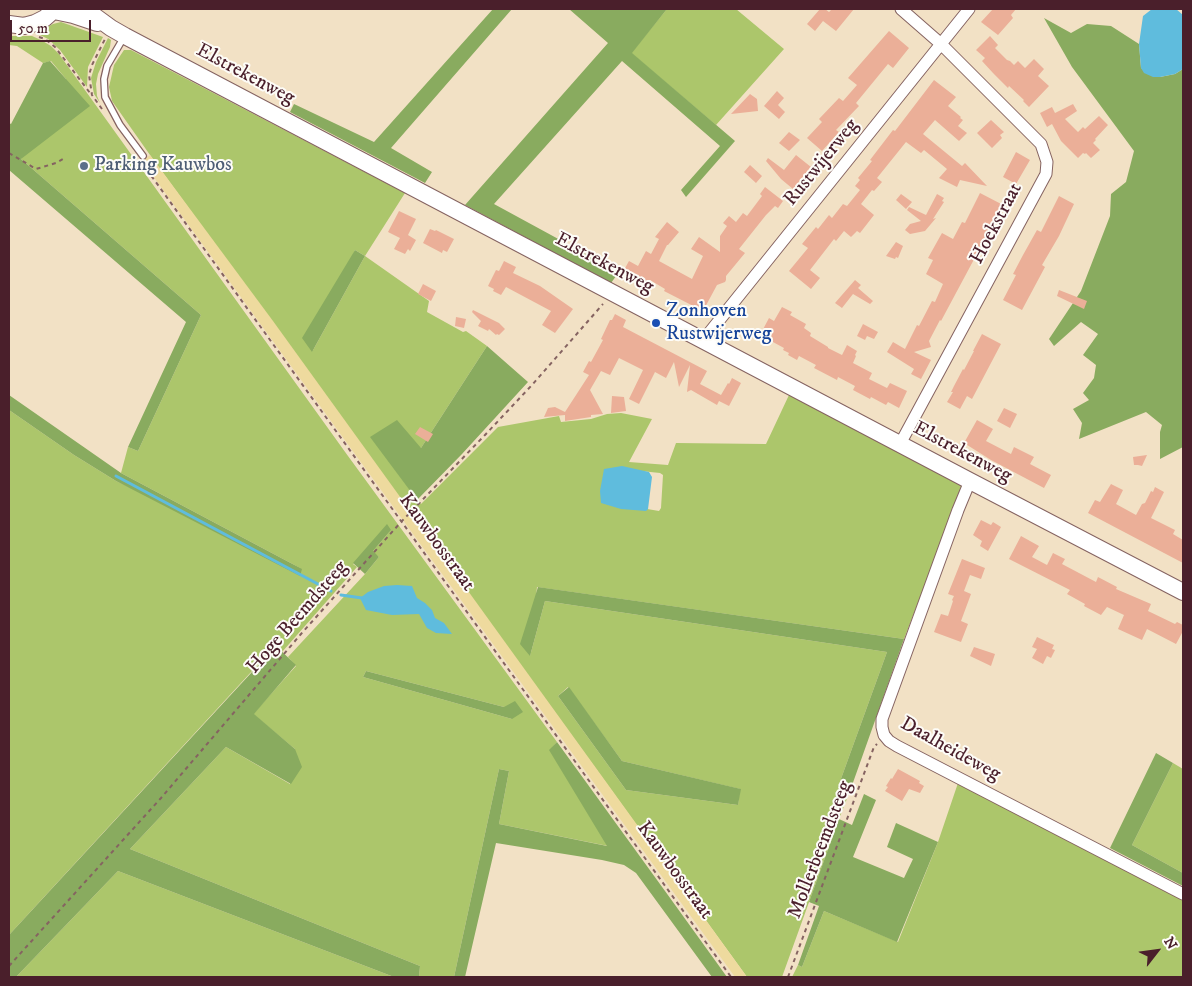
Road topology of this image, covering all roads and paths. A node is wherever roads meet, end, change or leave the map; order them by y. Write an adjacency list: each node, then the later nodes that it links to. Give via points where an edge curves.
1 (85, 9): 6 (street, Elstrekenweg)
2 (901, 9): 8 (street, Hoekstraat)
3 (969, 9): 8 (street, Rustwijerweg)
4 (55, 10): 5 (street, via 35,23 24,26); 6 (street, Elstrekenweg)
5 (9, 24)
6 (118, 32): 7 (path, via 92,65 89,75 92,95 55,47); 10 (lane, via 104,80 105,97); 12 (street, Elstrekenweg)
7 (38, 36)
8 (941, 44): 13 (street, Rustwijerweg); 14 (street, Hoekstraat, via 1041,144 1047,162 1046,174)
9 (9, 153): 11 (path, via 36,169)
10 (141, 158): 16 (path, Kauwbosstraat)
11 (63, 159)
12 (613, 293): 13 (street, Elstrekenweg); 16 (path, Hoge Beemdsteeg, via 486,435)
13 (704, 341): 14 (street, Elstrekenweg)
14 (900, 444): 15 (street, Elstrekenweg)
15 (970, 481): 17 (street, Elstrekenweg); 18 (street, Daalheideweg, via 882,718)
16 (401, 522): 20 (path, Hoge Beemdsteeg, via 161,798); 21 (path, Kauwbosstraat)
17 (1183, 592)
18 (884, 735): 19 (street, Daalheideweg, via 897,746); 22 (path, Mollerbeemdsteeg, via 874,747)
19 (1183, 894)
20 (9, 966)
21 (732, 977)
22 (788, 977)

